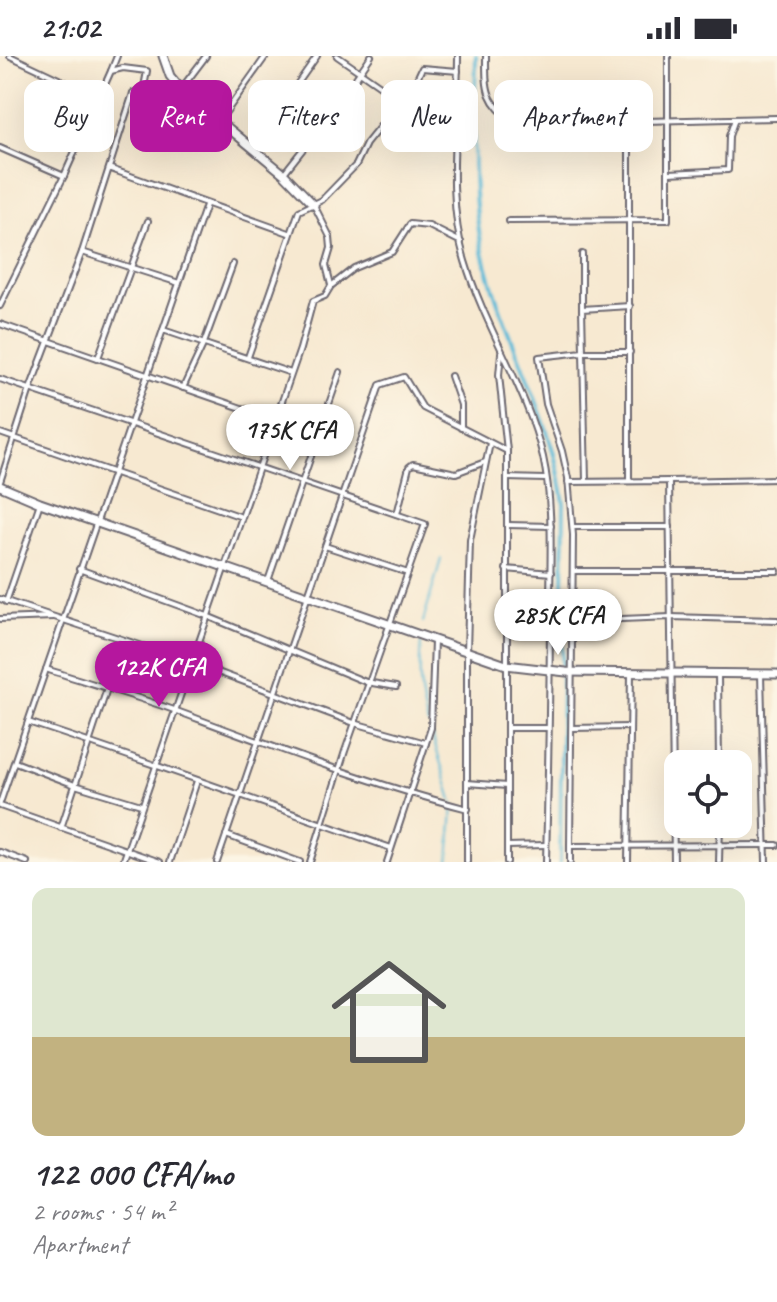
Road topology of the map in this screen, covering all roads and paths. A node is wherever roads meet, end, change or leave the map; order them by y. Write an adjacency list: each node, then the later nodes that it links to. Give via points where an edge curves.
1 (10, 56): 15 (street)
2 (117, 56): 12 (street)
3 (163, 56): 18 (street)
4 (206, 56): 19 (street)
5 (266, 56): 24 (street)
6 (317, 56): 20 (street)
7 (337, 56): 13 (street)
8 (371, 56): 13 (street)
9 (458, 56): 14 (street)
10 (486, 56): 25 (street, via 488,97)
11 (668, 56): 29 (street)
12 (111, 71): 16 (street); 17 (street, via 147,71)
13 (359, 71): 22 (street); 39 (street)
14 (458, 71): 21 (street, via 422,68); 47 (street, via 453,149)
15 (61, 80)
16 (107, 80)
17 (145, 80)
18 (173, 80)
19 (188, 80)
20 (300, 80)
21 (416, 80)
22 (381, 86)
23 (130, 103): 37 (street)
24 (232, 104)
25 (494, 105)
26 (777, 118): 27 (street)
27 (735, 119): 29 (street); 38 (street, via 728,170)
28 (653, 120): 29 (street)
29 (669, 120): 38 (street)
30 (381, 124): 42 (street, via 356,165)
31 (232, 133): 32 (street)
32 (248, 146)
33 (0, 148): 40 (street)
34 (75, 152): 40 (street)
35 (256, 152): 39 (street)
36 (629, 152): 45 (street)
37 (110, 169): 41 (street); 48 (street)
38 (669, 173): 45 (street, via 668,220)
39 (284, 174): 42 (street)
40 (64, 176): 54 (street)
41 (206, 205): 46 (street); 52 (street)
42 (314, 205): 46 (street, via 299,211); 53 (street, via 330,237 326,265)
43 (148, 221): 51 (street)
44 (509, 221): 45 (street)
45 (630, 221): 55 (street)
46 (289, 233): 64 (street)
47 (461, 242): 53 (street, via 429,226 410,224 392,252 354,268); 61 (street)
48 (82, 252): 51 (street); 59 (street)
49 (582, 254): 56 (street)
50 (233, 264): 60 (street)
51 (132, 268): 52 (street); 65 (street)
52 (179, 283): 58 (street)
53 (331, 286): 67 (street, via 313,301)
54 (0, 306)
55 (630, 306): 56 (street); 63 (street)
56 (582, 309): 62 (street)
57 (0, 324): 59 (street)
58 (163, 330): 60 (street); 68 (street)
59 (50, 341): 65 (street); 72 (street)
60 (204, 343): 64 (street); 71 (street)
61 (501, 350): 79 (street); 84 (street, via 531,421)
62 (583, 352): 63 (street); 86 (street); 90 (street, via 539,357)
63 (630, 352): 87 (street)
64 (248, 357): 67 (street)
65 (98, 359): 68 (street)
66 (340, 372): 89 (street)
67 (291, 373): 73 (street)
68 (147, 376): 71 (street); 74 (street)
69 (451, 376): 75 (street, via 461,405)
70 (0, 379): 72 (street)
71 (183, 388): 73 (street)
72 (30, 389): 74 (street); 77 (street)
73 (275, 420): 81 (street)
74 (131, 424): 81 (street); 82 (street)
75 (461, 428): 78 (street); 92 (street, via 423,408 404,377 384,382 376,390)
76 (0, 433): 77 (street)
77 (16, 438): 82 (street); 91 (street)
78 (490, 443): 79 (street); 80 (street)
79 (507, 451): 83 (street)
80 (485, 462): 94 (street, via 450,474 413,464); 126 (street, via 470,540)
81 (258, 467): 89 (street); 95 (street)
82 (113, 473): 95 (street); 96 (street)
83 (507, 478): 84 (street); 97 (street)
84 (546, 479): 98 (street)
85 (777, 479): 88 (street)
86 (586, 481): 87 (street); 90 (street)
87 (629, 481): 88 (street)
88 (669, 481): 100 (street)
89 (301, 482): 92 (street); 110 (street)
90 (568, 482): 99 (street)
91 (0, 484): 93 (street)
92 (343, 496): 94 (street); 101 (street)
93 (40, 503): 96 (street); 113 (street)
94 (397, 514): 108 (street, via 425,524)
95 (240, 517): 102 (street)
96 (95, 522): 102 (street); 103 (street)
97 (508, 525): 98 (street); 104 (street)
98 (551, 526): 109 (street)
99 (573, 527): 100 (street); 105 (street)
100 (670, 527): 107 (street)
101 (325, 546): 108 (street); 111 (street)
102 (223, 566): 110 (street); 114 (street)
103 (79, 569): 114 (street); 116 (street)
104 (506, 569): 109 (street); 117 (street)
105 (574, 571): 107 (street); 121 (street)
106 (777, 571): 107 (street)
107 (671, 572): 115 (street)
108 (408, 573): 122 (street)
109 (551, 573): 119 (street)
110 (268, 582): 111 (street)
111 (308, 596): 122 (street); 125 (street)
112 (0, 599): 113 (street)
113 (6, 602): 116 (street)
114 (207, 616): 125 (street); 127 (street)
115 (671, 617): 120 (street); 121 (street); 133 (street)
116 (62, 618): 118 (street); 123 (street); 129 (street)
117 (506, 618): 119 (street); 128 (street)
118 (0, 619)
119 (550, 620): 130 (street)
120 (777, 620)
121 (572, 621): 131 (street)
122 (390, 626): 124 (street); 137 (street)
123 (123, 640): 127 (street); 139 (street)
124 (434, 641): 126 (street); 150 (street, via 433,708)
125 (289, 651): 137 (street); 140 (street)
126 (467, 652): 128 (street); 156 (street)
127 (191, 662): 140 (street); 141 (street)
128 (506, 665): 130 (street); 145 (street)
129 (46, 669): 139 (street); 142 (street)
130 (552, 672): 131 (street); 146 (street)
131 (569, 672): 132 (street); 147 (street)
132 (631, 673): 133 (street); 144 (street)
133 (671, 673): 134 (street); 172 (street)
134 (718, 673): 135 (street); 151 (street)
135 (761, 674): 136 (street); 169 (street)
136 (777, 674)
137 (369, 683): 138 (street); 143 (street)
138 (396, 687)
139 (107, 689): 141 (street); 148 (street)
140 (275, 694): 143 (street); 149 (street)
141 (174, 710): 149 (street); 153 (street)
142 (28, 722): 148 (street); 152 (street)
143 (354, 723): 150 (street); 154 (street)
144 (630, 727): 147 (street); 171 (street)
145 (507, 728): 146 (street); 158 (street)
146 (548, 728): 170 (street)
147 (572, 728): 175 (street)
148 (90, 742): 153 (street); 157 (street)
149 (258, 743): 154 (street); 160 (street)
150 (426, 743): 159 (street)
151 (719, 750)
152 (14, 762): 157 (street); 161 (street)
153 (156, 764): 155 (street); 162 (street)
154 (339, 770): 159 (street); 164 (street)
155 (197, 781): 160 (street); 182 (street)
156 (467, 783): 158 (street); 163 (street)
157 (75, 785): 162 (street); 165 (street)
158 (507, 786): 174 (street)
159 (409, 794): 163 (street); 176 (street)
160 (240, 796): 164 (street); 166 (street)
161 (0, 805): 165 (street)
162 (141, 805): 177 (street)
163 (468, 809): 187 (street)
164 (322, 824): 176 (street); 185 (street)
165 (61, 828): 177 (street)
166 (226, 835): 183 (street); 184 (street)
167 (720, 838): 168 (street)
168 (720, 843): 169 (street); 172 (street); 193 (street)
169 (766, 844): 173 (street); 194 (street)
170 (546, 845): 174 (street); 189 (street)
171 (628, 845): 172 (street); 175 (street); 191 (street)
172 (675, 845): 192 (street)
173 (777, 845)
174 (507, 846): 188 (street)
175 (570, 846): 190 (street)
176 (391, 848): 186 (street)
177 (126, 850): 180 (street); 181 (street)
178 (0, 852): 179 (street)
179 (27, 862)
180 (123, 862)
181 (160, 862)
182 (170, 862)
183 (217, 862)
184 (300, 862)
185 (310, 862)
186 (387, 862)
187 (467, 862)
188 (507, 862)
189 (546, 862)
190 (570, 862)
191 (628, 862)
192 (674, 862)
193 (719, 862)
194 (766, 862)

